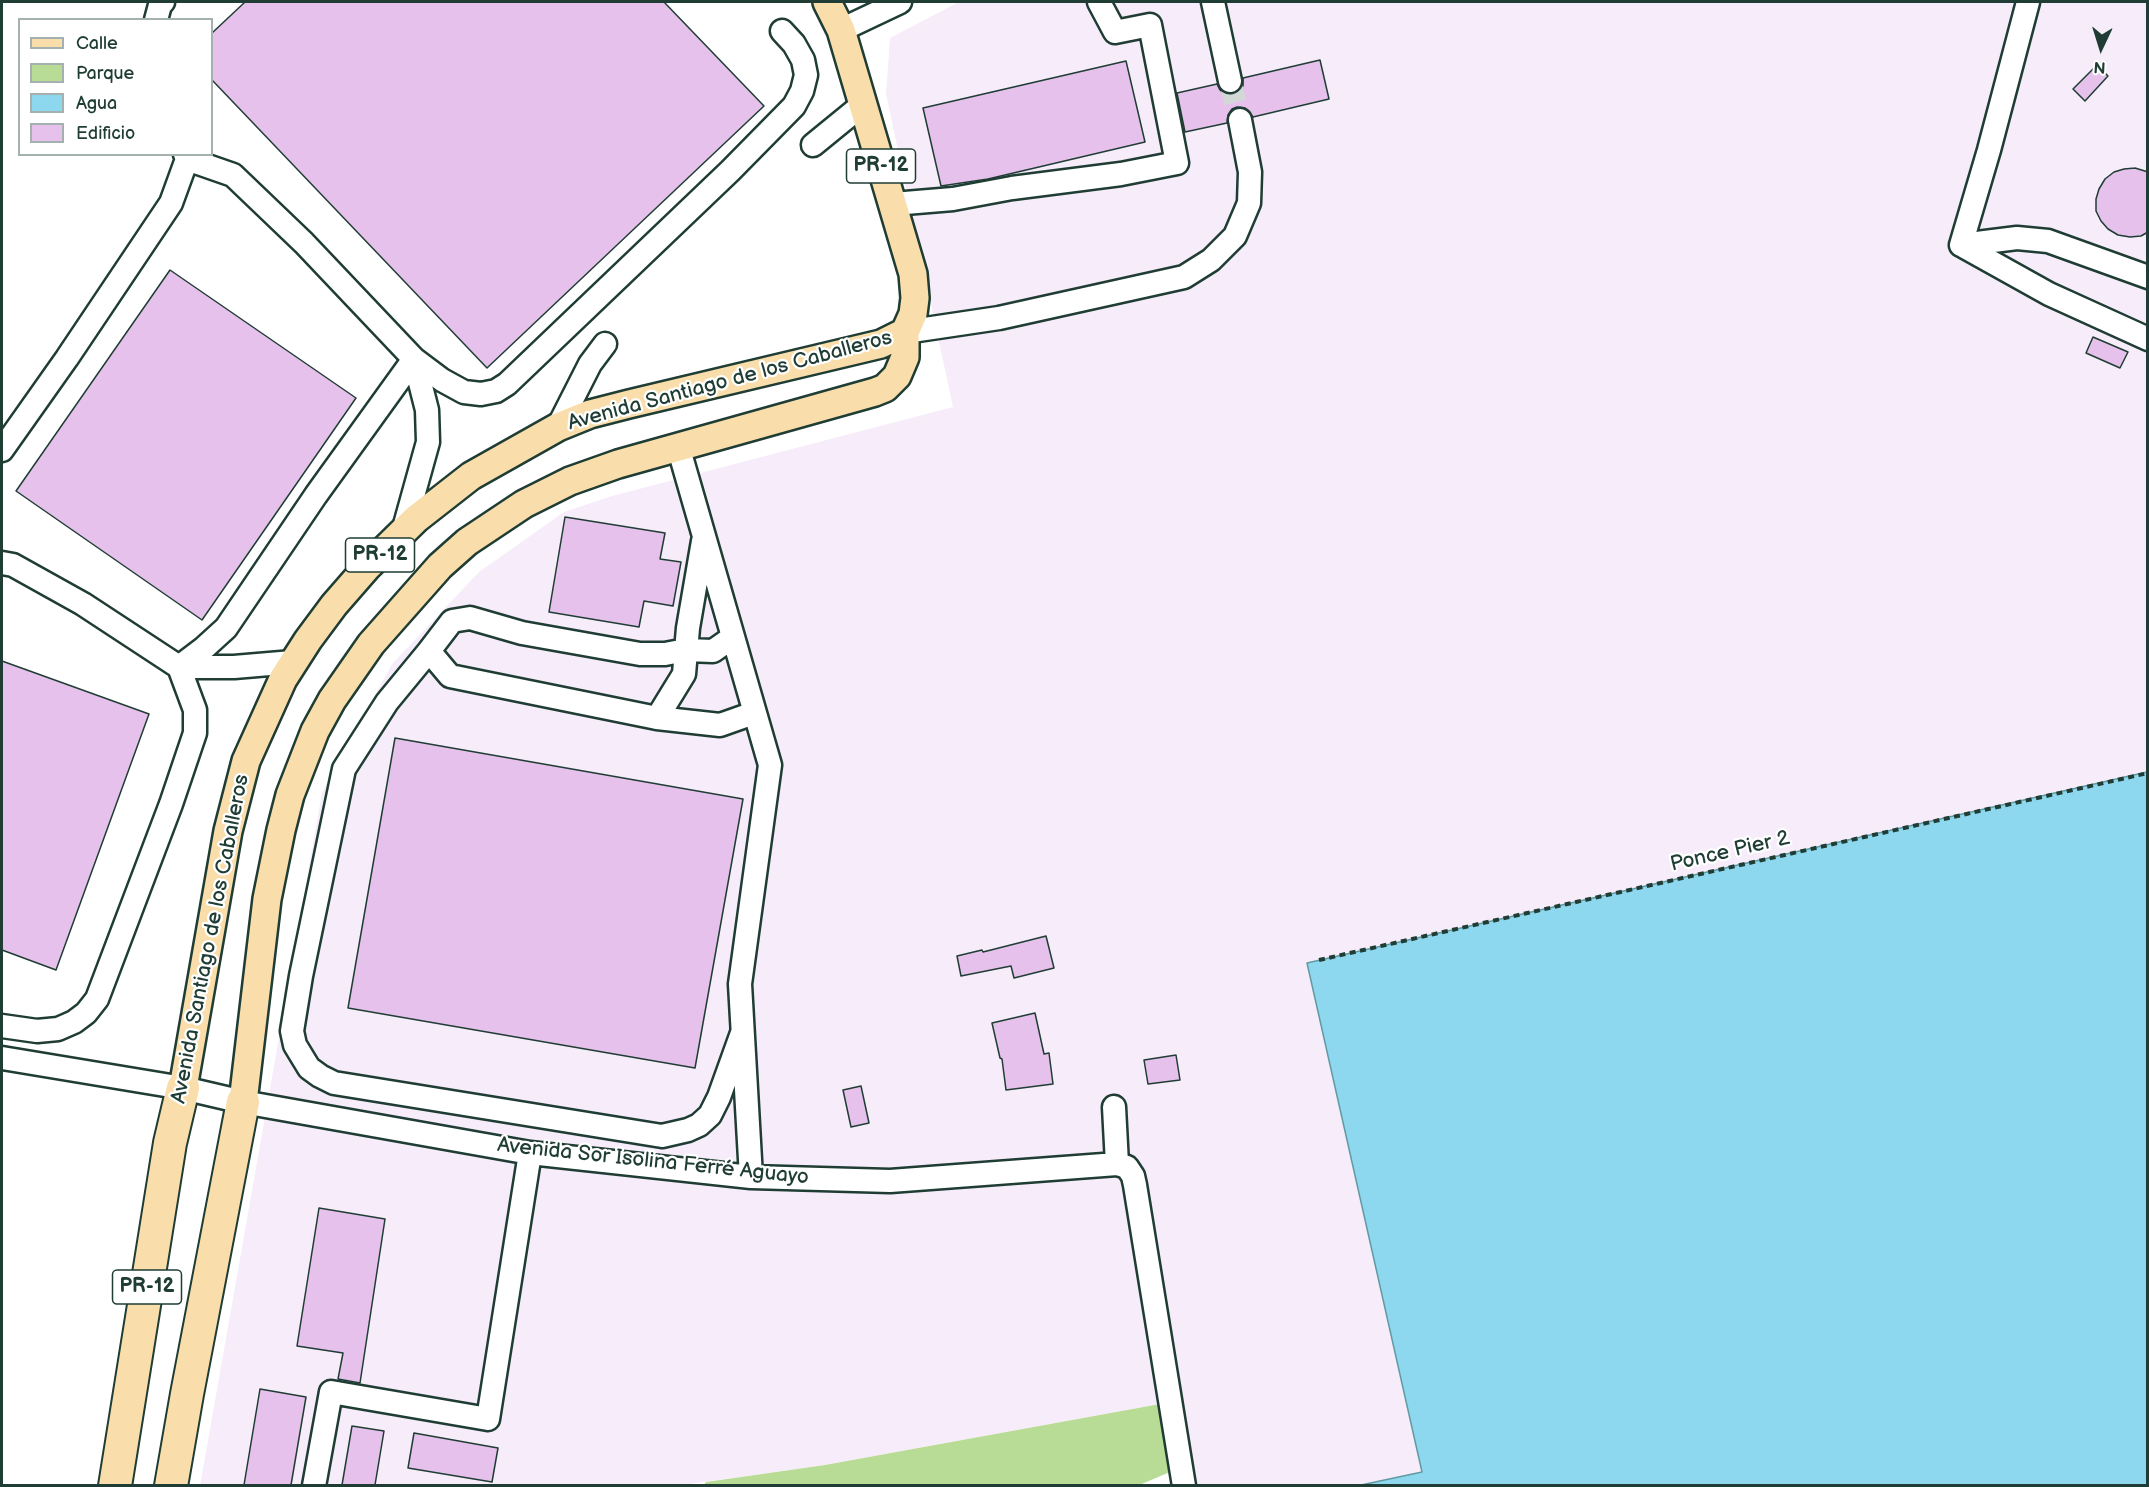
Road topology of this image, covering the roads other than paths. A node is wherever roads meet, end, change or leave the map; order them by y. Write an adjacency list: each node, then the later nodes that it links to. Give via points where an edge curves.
1 (163, 2): 7 (street)
2 (827, 2): 9 (main road, Avenida Santiago de los Caballeros / PR-12)
3 (900, 2): 9 (street)
4 (1099, 2): 15 (street, via 1115,32 1150,24 1177,163 953,199)
5 (1213, 2): 10 (street)
6 (2028, 2): 16 (street)
7 (157, 18)
8 (782, 30): 21 (street, via 799,52 806,75 794,106 507,384 481,394 464,392)
9 (841, 30): 11 (main road, Avenida Santiago de los Caballeros / PR-12)
10 (1230, 81)
11 (862, 105): 13 (street); 15 (main road, Avenida Santiago de los Caballeros / PR-12)
12 (1240, 120): 18 (street, via 1250,172 1250,203 1234,236 1211,260 1184,277 999,318)
13 (813, 145)
14 (186, 157): 21 (street, via 233,175); 24 (street, via 171,203)
15 (892, 204): 18 (main road, Avenida Santiago de los Caballeros / PR-12, via 915,283 913,314)
16 (1961, 245): 17 (street, via 2017,238 2048,241); 19 (street, via 2049,294)
17 (2148, 277)
18 (905, 332): 22 (main road, Avenida Santiago de los Caballeros / PR-12, via 881,344 590,414); 23 (main road, Avenida Santiago de los Caballeros / PR-12, via 903,364 885,388 864,397)
19 (2148, 339)
20 (604, 344): 22 (street)
21 (414, 358): 25 (street, via 427,410 428,442); 32 (street, via 226,628)
22 (558, 427): 25 (main road, Avenida Santiago de los Caballeros / PR-12, via 471,476)
23 (678, 446): 26 (street); 39 (main road, Avenida Santiago de los Caballeros / PR-12, via 570,481 500,520 440,566 349,672 315,731 281,830 267,898)
24 (2, 450)
25 (403, 532): 31 (main road, Avenida Santiago de los Caballeros / PR-12, via 334,605)
26 (704, 537): 28 (street); 29 (street)
27 (2, 563): 32 (street, via 13,565 84,603)
28 (733, 637): 29 (street, via 713,651); 33 (street)
29 (686, 650): 30 (street, via 665,654 630,652 522,633 470,618 452,621); 34 (street, via 684,674)
30 (429, 651): 34 (street, via 450,676); 36 (street, via 387,702 344,769 293,1017 295,1045 309,1068 334,1083 662,1136 688,1130 710,1115)
31 (293, 662): 32 (street); 38 (main road, Avenida Santiago de los Caballeros / PR-12, via 265,716 236,796)
32 (179, 667): 35 (street, via 195,710 195,733 97,999 86,1013 58,1029 37,1031)
33 (754, 713): 34 (street, via 720,725); 36 (street, via 770,765 740,984)
34 (657, 718)
35 (2, 1026)
36 (742, 1033): 43 (street)
37 (2, 1058): 38 (street, Avenida Sor Isolina Ferré Aguayo)
38 (183, 1088): 39 (street, Avenida Sor Isolina Ferré Aguayo); 44 (highway, Avenida Santiago de los Caballeros / PR-12, via 170,1143)
39 (243, 1102): 41 (street, Avenida Sor Isolina Ferré Aguayo); 45 (highway, Avenida Santiago de los Caballeros / PR-12)
40 (1114, 1107): 42 (street)
41 (530, 1153): 43 (street, Avenida Sor Isolina Ferré Aguayo); 46 (street, via 488,1419 331,1392)
42 (1117, 1164): 43 (street, Avenida Sor Isolina Ferré Aguayo, via 890,1181); 47 (street, via 1127,1167 1133,1176)
43 (752, 1177)
44 (115, 1485)
45 (171, 1485)
46 (314, 1485)
47 (1184, 1485)

